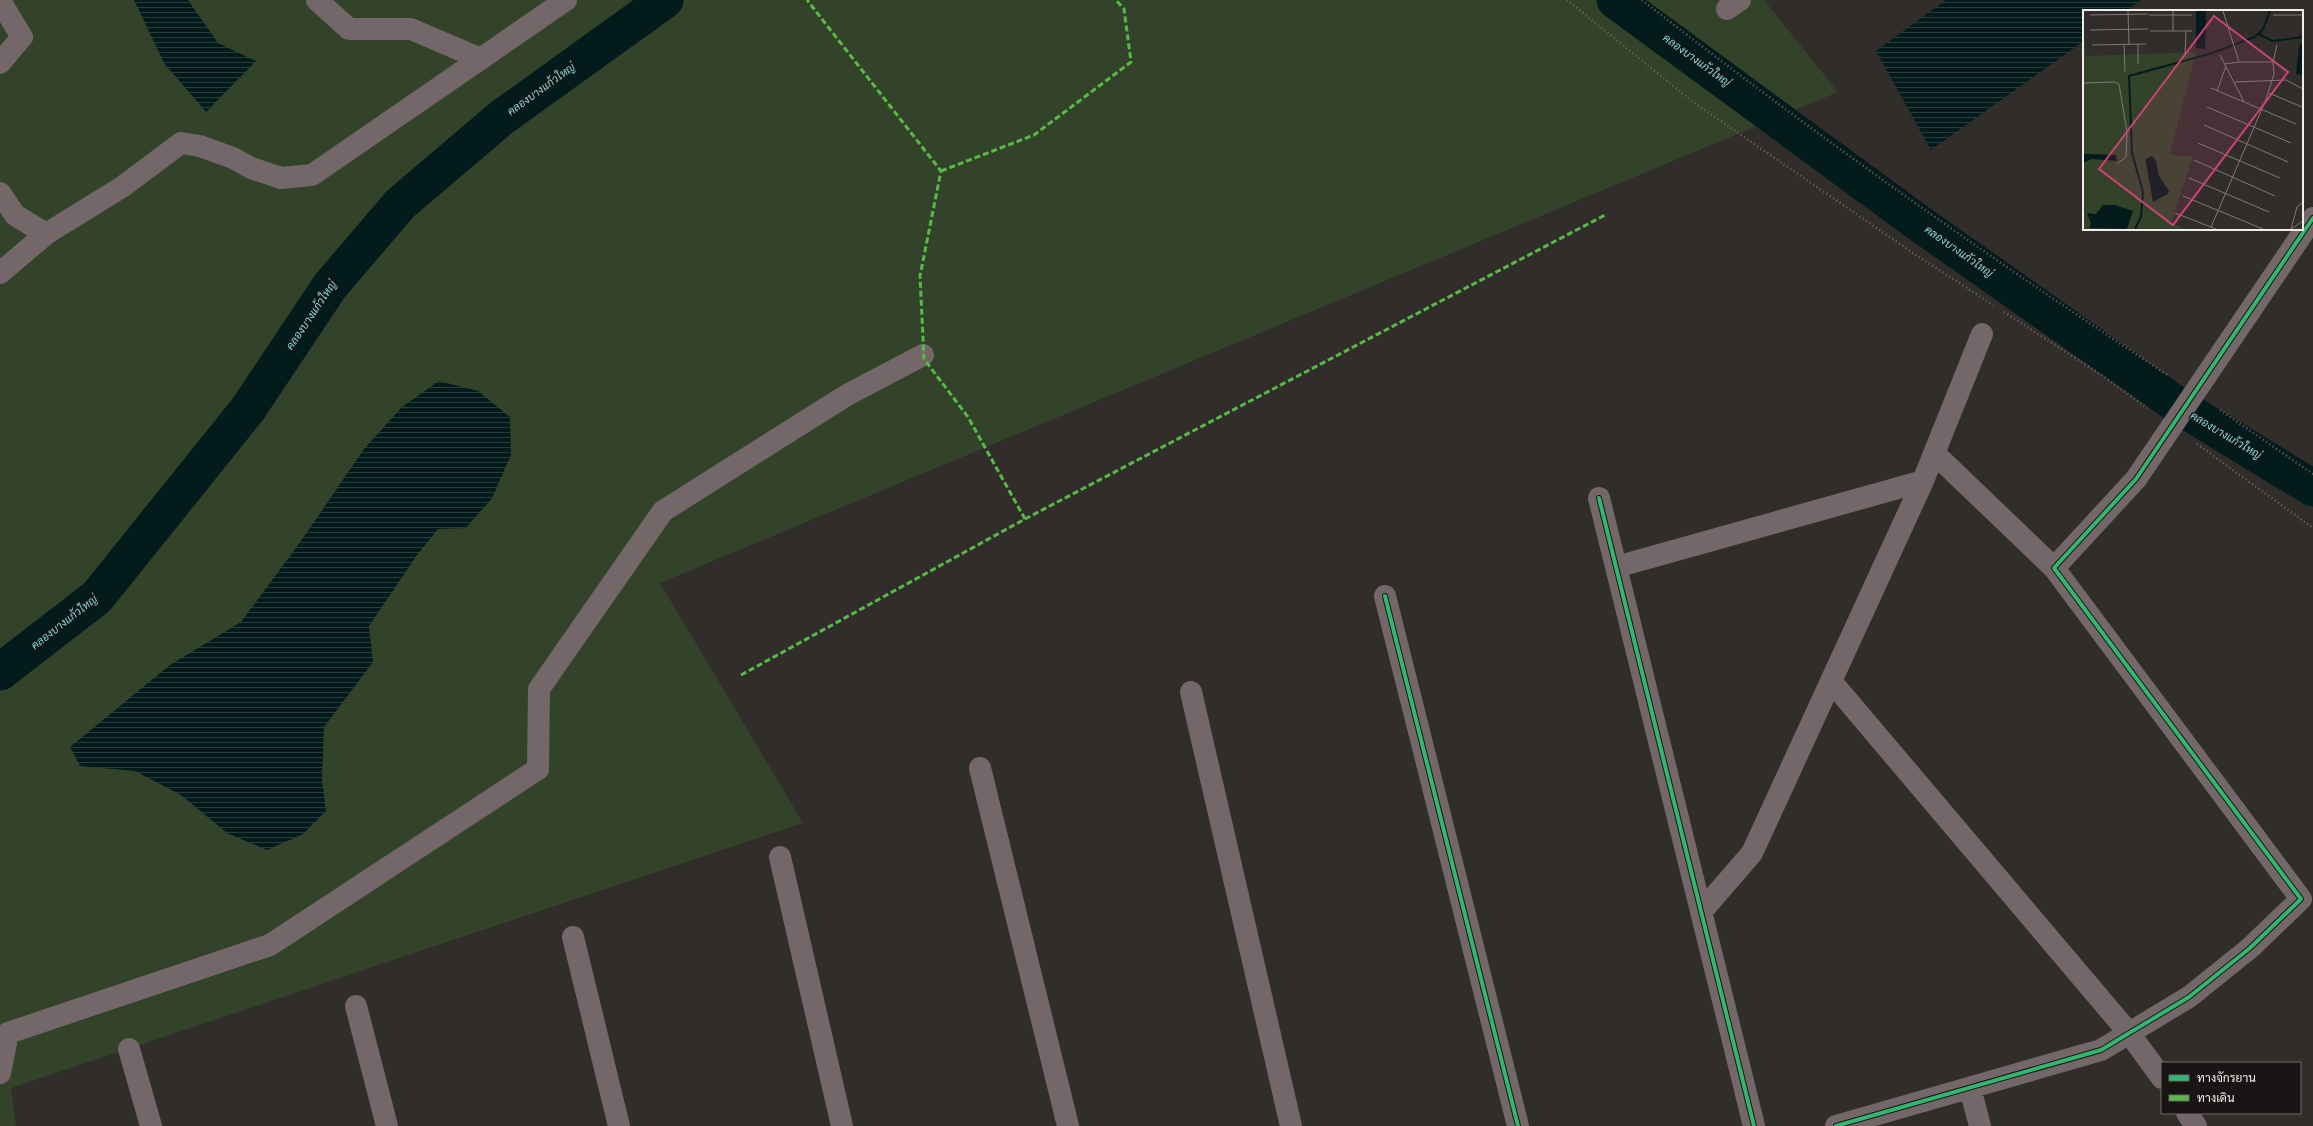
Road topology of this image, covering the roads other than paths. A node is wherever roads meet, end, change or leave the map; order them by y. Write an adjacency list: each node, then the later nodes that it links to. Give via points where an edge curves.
1 (317, 0): 4 (street, via 349,29 411,29)
2 (566, 0): 4 (street)
3 (0, 1): 5 (street, via 22,38)
4 (482, 59): 8 (street, via 312,175 281,178 200,146 181,143 122,187)
5 (0, 63)
6 (0, 193): 8 (street, via 15,215)
7 (2313, 218): 16 (street, via 2136,479)
8 (46, 234): 9 (street)
9 (0, 273)
10 (1982, 334): 12 (street)
11 (923, 355): 28 (street, via 847,395 663,511 539,689 538,769 270,945 8,1033)
12 (1934, 453): 13 (street); 16 (street)
13 (1923, 481): 15 (street); 18 (street)
14 (1599, 498): 15 (street)
15 (1616, 567): 23 (street)
16 (2054, 568): 22 (street)
17 (1385, 596): 38 (street)
18 (1831, 680): 23 (street, via 1752,853); 26 (street)
19 (1190, 692): 37 (street)
20 (980, 768): 36 (street)
21 (780, 857): 35 (street)
22 (2307, 897): 26 (street, via 2189,998)
23 (1701, 912): 39 (street)
24 (573, 937): 34 (street)
25 (356, 1006): 33 (street)
26 (2129, 1033): 29 (street); 30 (street, via 2101,1050)
27 (130, 1049): 32 (street)
28 (0, 1073)
29 (2161, 1077)
30 (1970, 1088): 40 (street); 41 (street)
31 (2188, 1114): 42 (street)
32 (151, 1126)
33 (387, 1126)
34 (619, 1126)
35 (842, 1126)
36 (1068, 1126)
37 (1291, 1126)
38 (1518, 1126)
39 (1754, 1126)
40 (1836, 1126)
41 (1980, 1126)
42 (2196, 1126)

